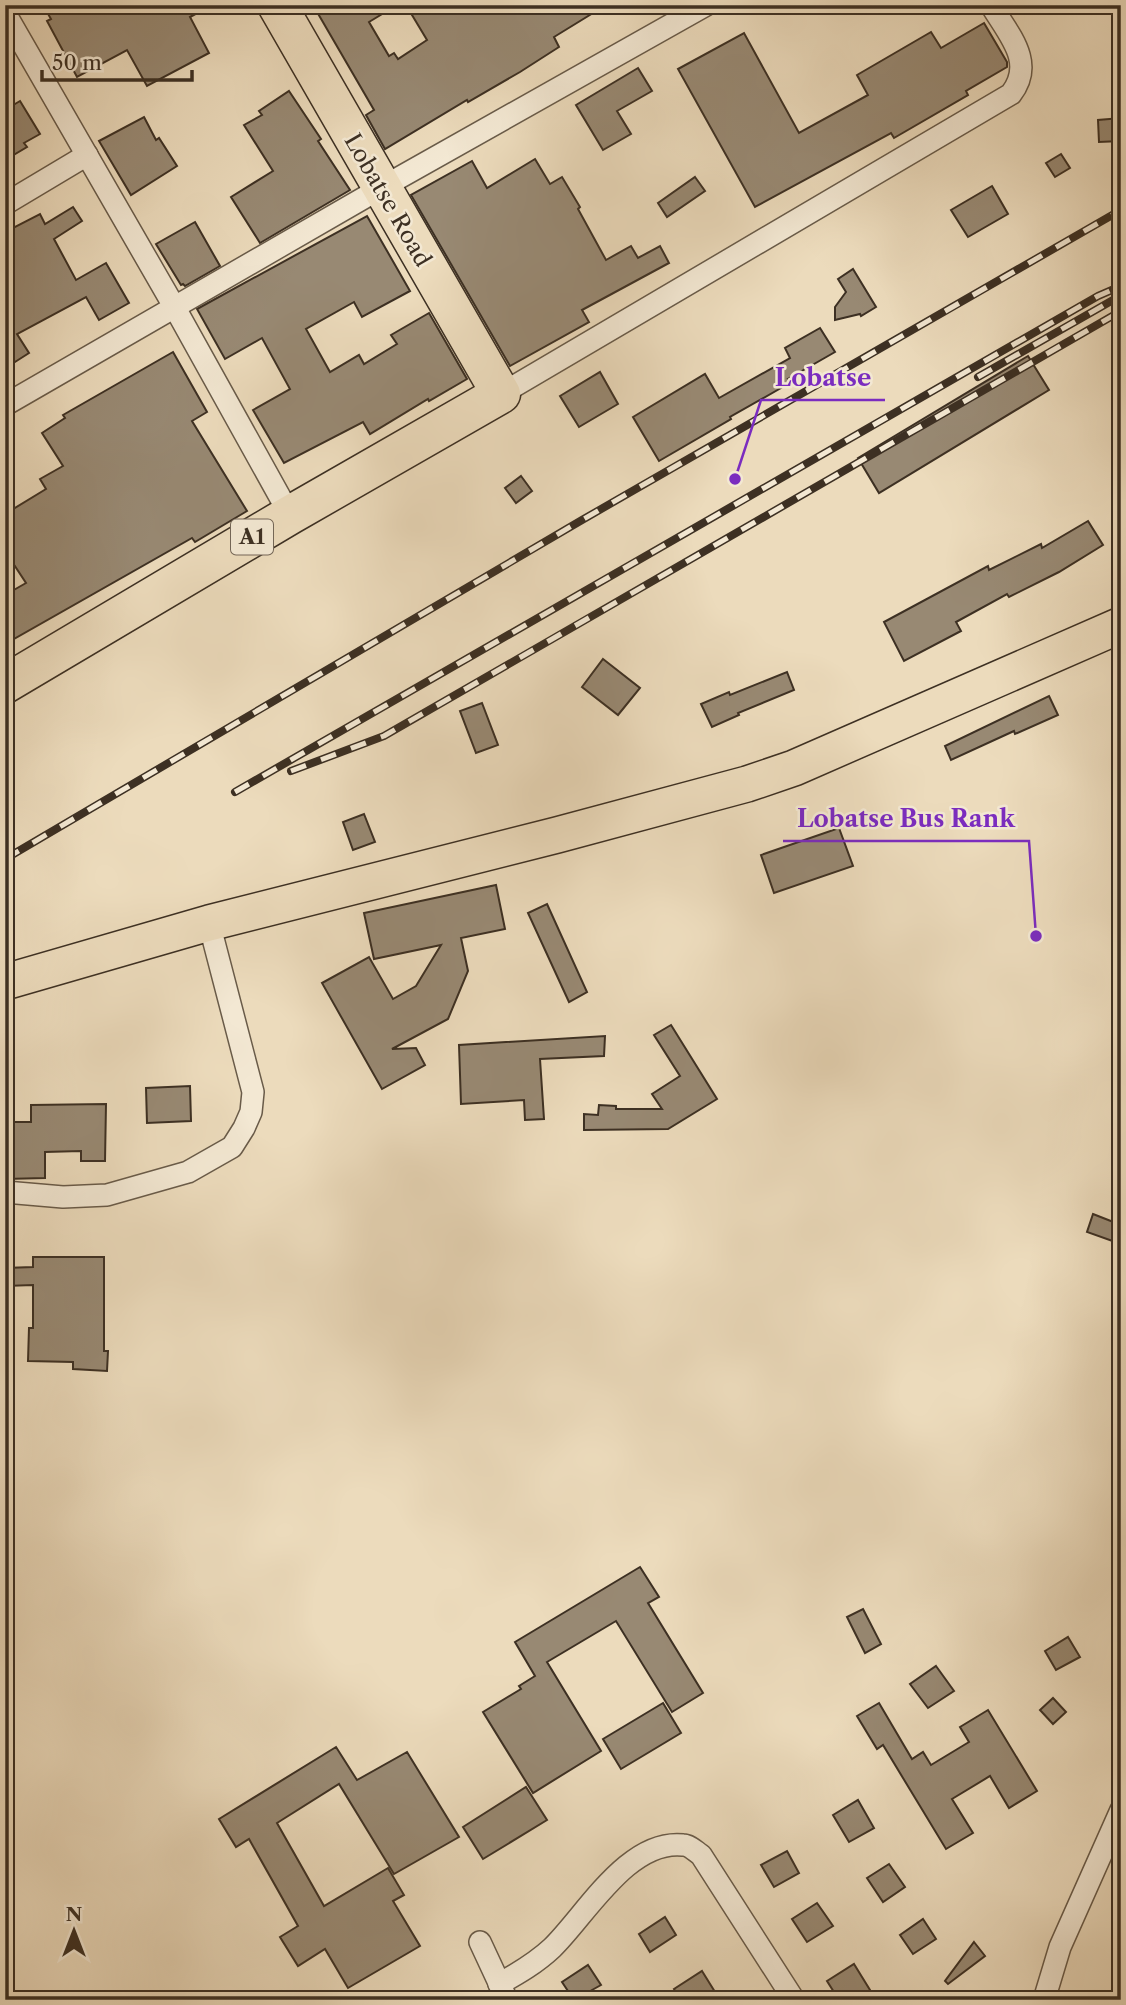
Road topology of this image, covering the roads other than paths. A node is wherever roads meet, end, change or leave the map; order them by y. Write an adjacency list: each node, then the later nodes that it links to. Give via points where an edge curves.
1 (277, 5): 6 (highway, Lobatse Road)
2 (706, 5): 6 (street)
3 (991, 5): 9 (street, via 1021,55 1021,75 1011,94)
4 (5, 13): 5 (street)
5 (88, 155): 7 (street); 8 (street)
6 (381, 188): 8 (street); 9 (highway, Lobatse Road)
7 (5, 204)
8 (176, 308): 10 (street); 11 (street)
9 (500, 394): 11 (highway, A1)
10 (5, 405)
11 (290, 515): 13 (highway, A1)
12 (1121, 625): 14 (main road, via 794,768 747,784)
13 (5, 684)
14 (209, 923): 15 (main road); 16 (street, via 253,1092 251,1112 232,1147 188,1172 107,1195)
15 (5, 982)
16 (5, 1192)
17 (1121, 1810): 21 (street, via 1060,1947)
18 (480, 1942): 19 (street)
19 (503, 1992): 20 (street, via 554,1946 593,1898 635,1858 666,1846 686,1845 702,1855)
20 (794, 2000)
21 (1044, 2000)

